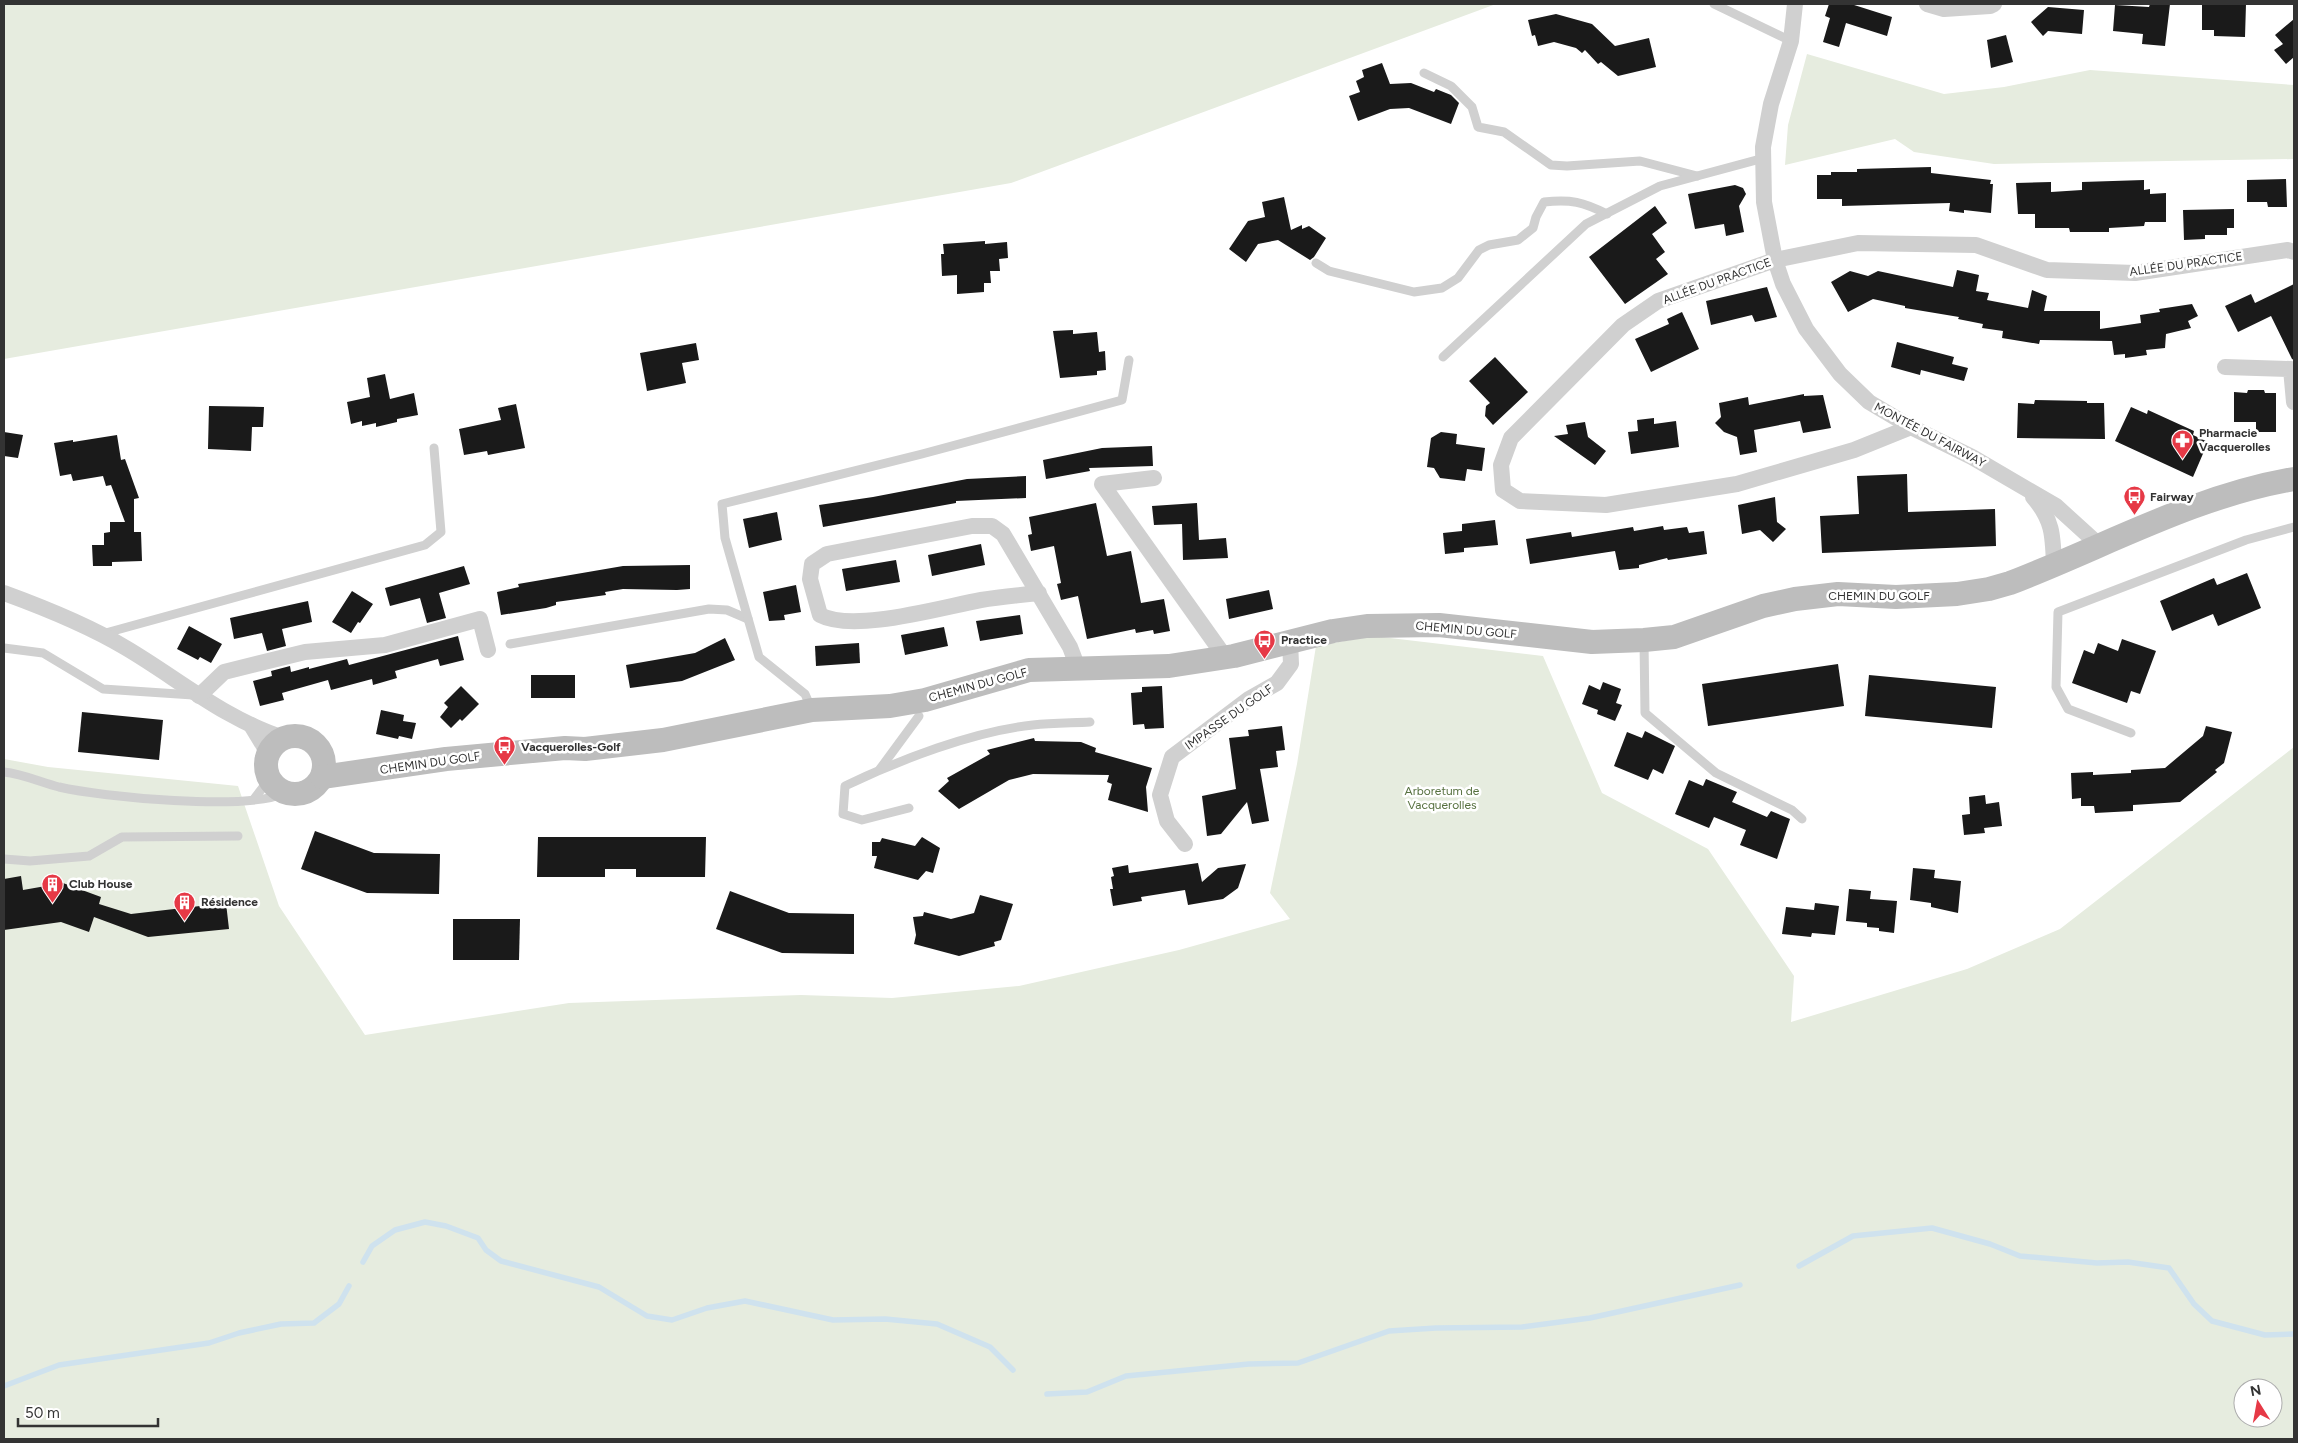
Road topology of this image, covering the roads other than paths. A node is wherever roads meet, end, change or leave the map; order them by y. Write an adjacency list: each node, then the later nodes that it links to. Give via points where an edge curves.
1 (1714, 4): 5 (lane)
2 (1795, 4): 5 (street, MONTÉE DU FAIRWAY)
3 (1927, 4): 4 (street, via 1944,9)
4 (1994, 4)
5 (1791, 41): 7 (street, MONTÉE DU FAIRWAY, via 1771,104)
6 (1424, 73): 8 (lane, via 1451,86 1472,107 1478,127 1504,132 1551,165 1640,161)
7 (1764, 158): 8 (lane); 11 (street, MONTÉE DU FAIRWAY, via 1764,202)
8 (1697, 176): 9 (lane, via 1660,186)
9 (1607, 214): 12 (lane, via 1584,202 1544,202 1533,228 1518,240 1479,250 1458,278 1442,288 1414,292 1329,272); 13 (lane, via 1586,224)
10 (2294, 252): 11 (street, ALLÉE DU PRACTICE, via 2288,250 2135,273 2047,270 1976,245 1858,243)
11 (1775, 260): 18 (street, MONTÉE DU FAIRWAY, via 1783,284 1806,329 1840,374 1869,402); 18 (street, ALLÉE DU PRACTICE, via 1658,301 1624,325 1511,438 1501,465 1503,490 1520,501 1606,505 1737,484 1854,450)
12 (1316, 263)
13 (1443, 357)
14 (1129, 360): 30 (lane, via 1122,400 722,504 725,538)
15 (2224, 367): 16 (street)
16 (2293, 368): 17 (street)
17 (2294, 402)
18 (1911, 427): 22 (street, MONTÉE DU FAIRWAY, via 1972,457)
19 (434, 448): 31 (lane, via 441,532 425,545)
20 (1154, 478): 37 (street, via 1102,484)
21 (2294, 479): 26 (street, CHEMIN DU GOLF, via 2203,502)
22 (2029, 491): 23 (street, MONTÉE DU FAIRWAY, via 2056,506); 25 (street, MONTÉE DU FAIRWAY, via 2045,511)
23 (2075, 523): 25 (street); 26 (street, MONTÉE DU FAIRWAY)
24 (2294, 527): 43 (lane, via 2246,540 2058,612 2056,687 2068,709)
25 (2053, 534): 27 (street, MONTÉE DU FAIRWAY)
26 (2100, 546): 27 (street, CHEMIN DU GOLF)
27 (2054, 566): 32 (street, CHEMIN DU GOLF, via 1989,589 1957,594 1896,597 1838,594 1795,599 1763,606 1674,636)
28 (4, 593): 31 (street)
29 (1038, 593): 29 (street, via 1003,534 992,526 972,526 827,554 812,564 810,579 820,615 827,619 864,622); 38 (street, via 1070,647)
30 (748, 619): 34 (lane, via 727,610 709,609); 40 (lane, via 759,657 805,694)
31 (100, 634): 39 (street)
32 (1644, 640): 33 (street, CHEMIN DU GOLF, via 1592,642 1439,625 1384,624); 54 (lane, via 1644,713 1716,773 1792,810)
33 (1290, 641): 37 (street, CHEMIN DU GOLF); 56 (street, IMPASSE DU GOLF, via 1291,664 1277,683 1249,699 1172,757 1160,796 1167,821)
34 (510, 644)
35 (4, 648): 39 (lane, via 43,653 103,689)
36 (488, 650): 39 (street, via 480,619 385,645 305,652 224,672)
37 (1225, 657): 38 (street, CHEMIN DU GOLF, via 1169,666)
38 (1078, 668): 40 (street, CHEMIN DU GOLF, via 1028,670 925,700 890,706)
39 (199, 696): 44 (street, via 251,725)
40 (812, 710): 48 (street, CHEMIN DU GOLF, via 625,746 446,759)
41 (919, 716): 46 (lane)
42 (1090, 722): 46 (lane, via 1032,725 967,739)
43 (2131, 733)
44 (276, 745): 45 (street, via 295,735 314,742); 49 (street, via 266,769)
45 (320, 750): 48 (street); 50 (street, via 324,758)
46 (880, 769): 53 (lane, via 845,786 843,814 862,820)
47 (4, 772): 52 (lane, via 59,787 119,796 202,802)
48 (355, 774): 50 (street, CHEMIN DU GOLF)
49 (268, 777): 51 (street); 52 (lane)
50 (322, 777): 51 (street, via 310,791)
51 (285, 793): 52 (lane)
52 (254, 799)
53 (909, 808)
54 (1802, 819)
55 (238, 836): 57 (lane, via 122,837 89,856 30,861)
56 (1185, 844)
57 (4, 859)

